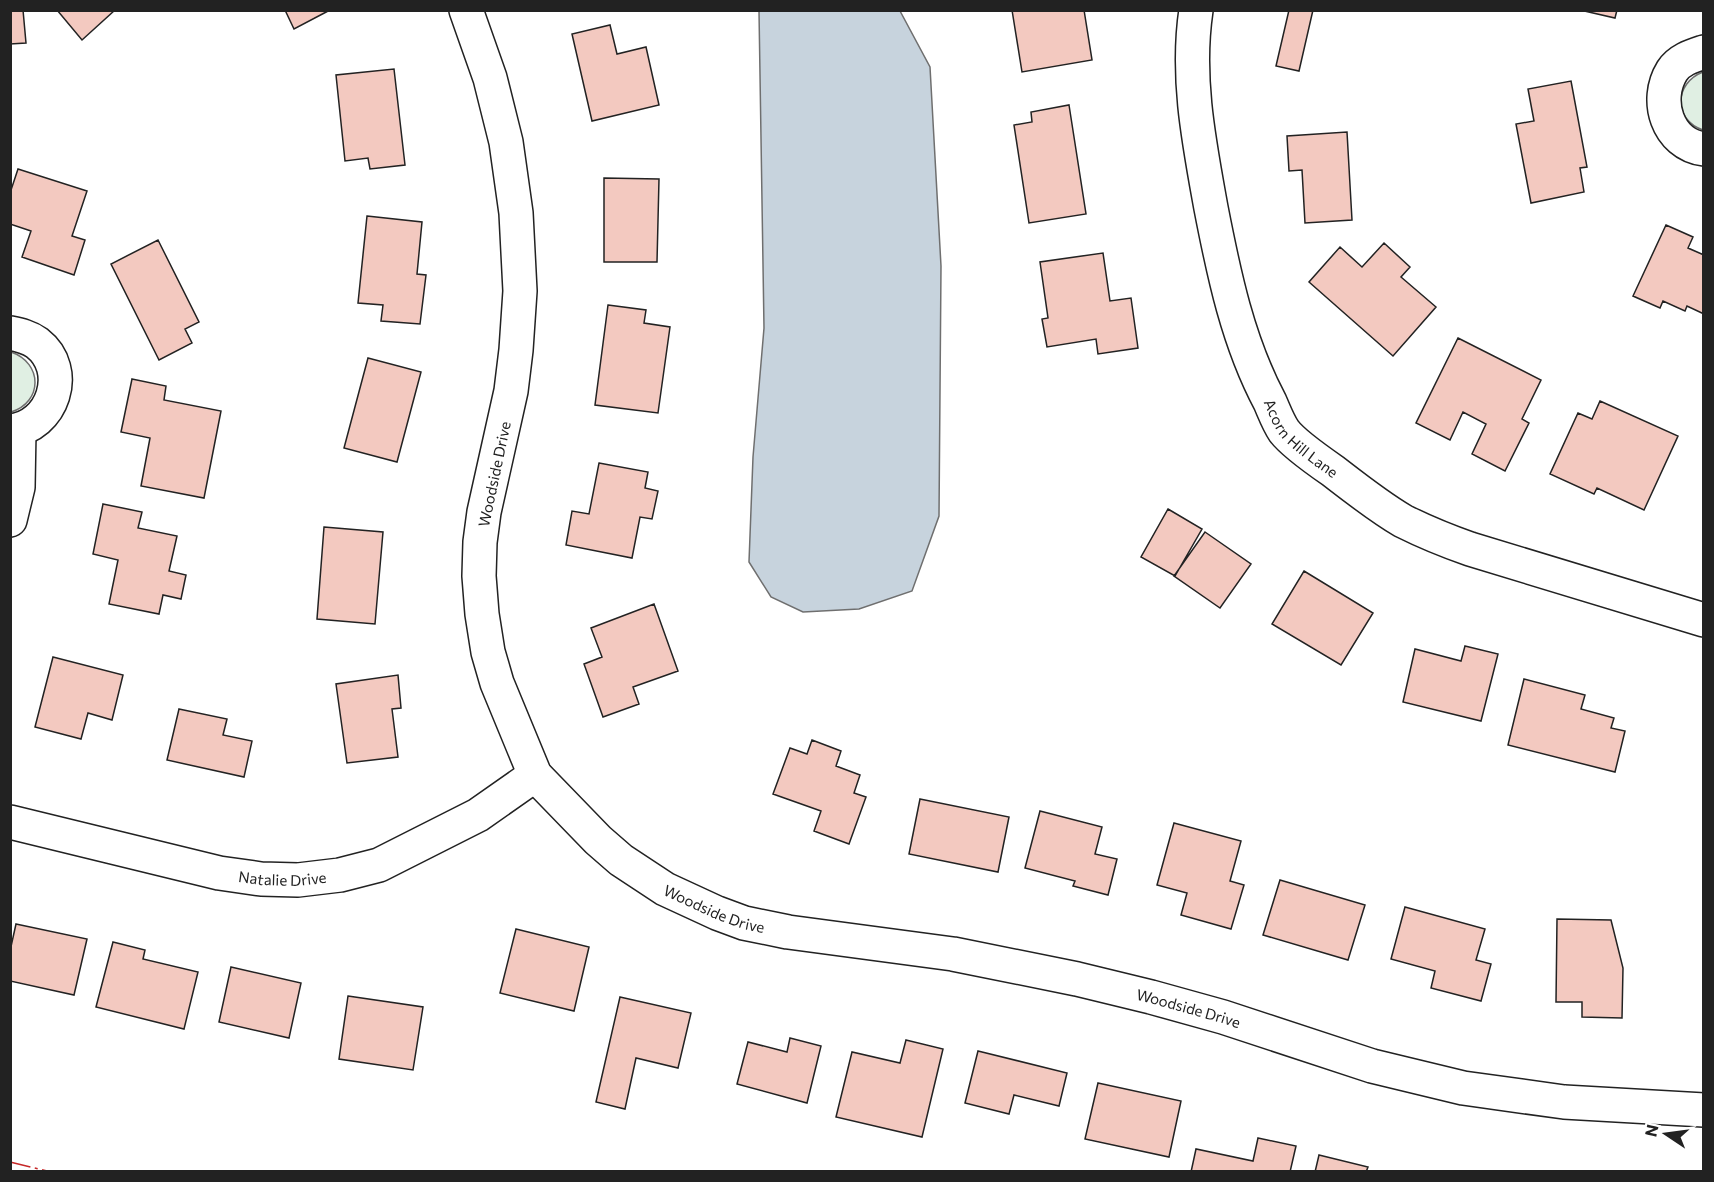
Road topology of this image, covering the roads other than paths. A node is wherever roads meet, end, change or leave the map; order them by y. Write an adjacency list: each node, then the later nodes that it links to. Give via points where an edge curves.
1 (466, 10): 9 (street, Woodside Drive, via 490,78 506,142 516,213 520,291 511,391 480,542 482,614 498,683)
2 (1196, 10): 8 (street, Acorn Hill Lane, via 1193,105 1223,271 1256,376 1284,431 1353,486 1402,520 1436,537)
3 (1704, 52): 4 (street, via 1688,57 1673,70 1665,87 1663,106 1669,125 1682,140)
4 (1704, 148)
5 (10, 333): 6 (street, via 24,336 48,356 55,385 45,413 33,424)
6 (15, 431): 7 (street, via 18,487)
7 (10, 520)
8 (1704, 620)
9 (535, 775): 10 (street, Natalie Drive, via 478,815 379,865 298,880 219,873); 11 (street, Woodside Drive, via 621,860 665,889 744,923 953,954 1077,979 1223,1017 1372,1066 1463,1088 1564,1102)
10 (10, 822)
11 (1704, 1110)

